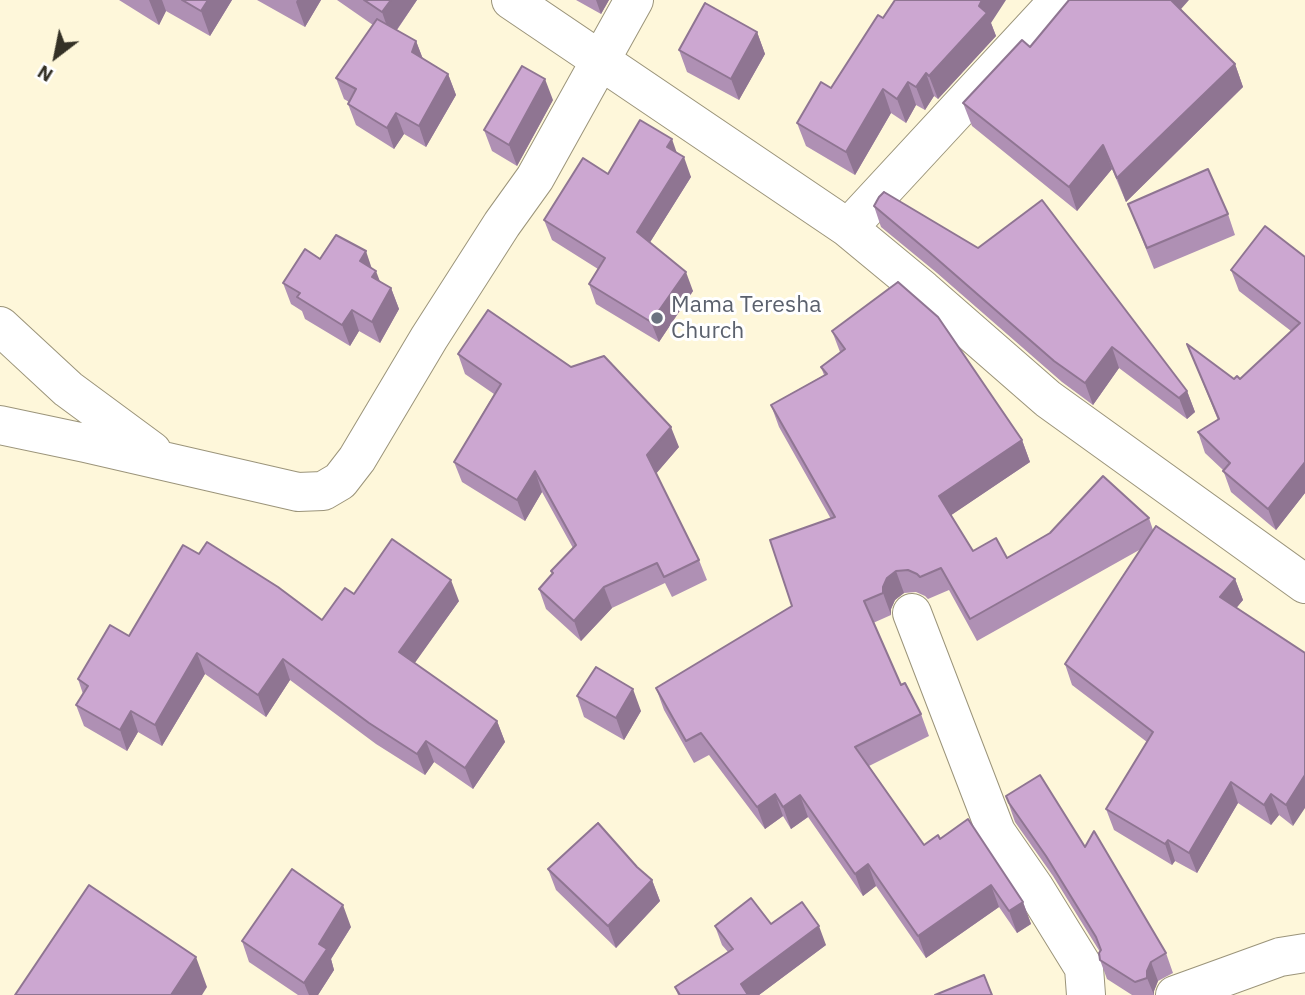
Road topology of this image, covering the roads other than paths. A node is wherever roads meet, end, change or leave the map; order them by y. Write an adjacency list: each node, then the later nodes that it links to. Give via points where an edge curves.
1 (511, 0): 4 (street)
2 (634, 0): 4 (street)
3 (1059, 0): 5 (street)
4 (601, 61): 5 (street); 8 (street, via 535,178 340,481 323,491 298,492)
5 (848, 228): 9 (street, via 1048,399)
6 (0, 326): 8 (street, via 68,389)
7 (0, 425): 8 (street)
8 (166, 462)
9 (1305, 583)
10 (912, 613): 13 (street, via 996,832 1084,968)
11 (1305, 954): 12 (street, via 1280,957)
12 (1224, 989): 14 (street)
13 (1086, 995)
14 (1175, 995)

